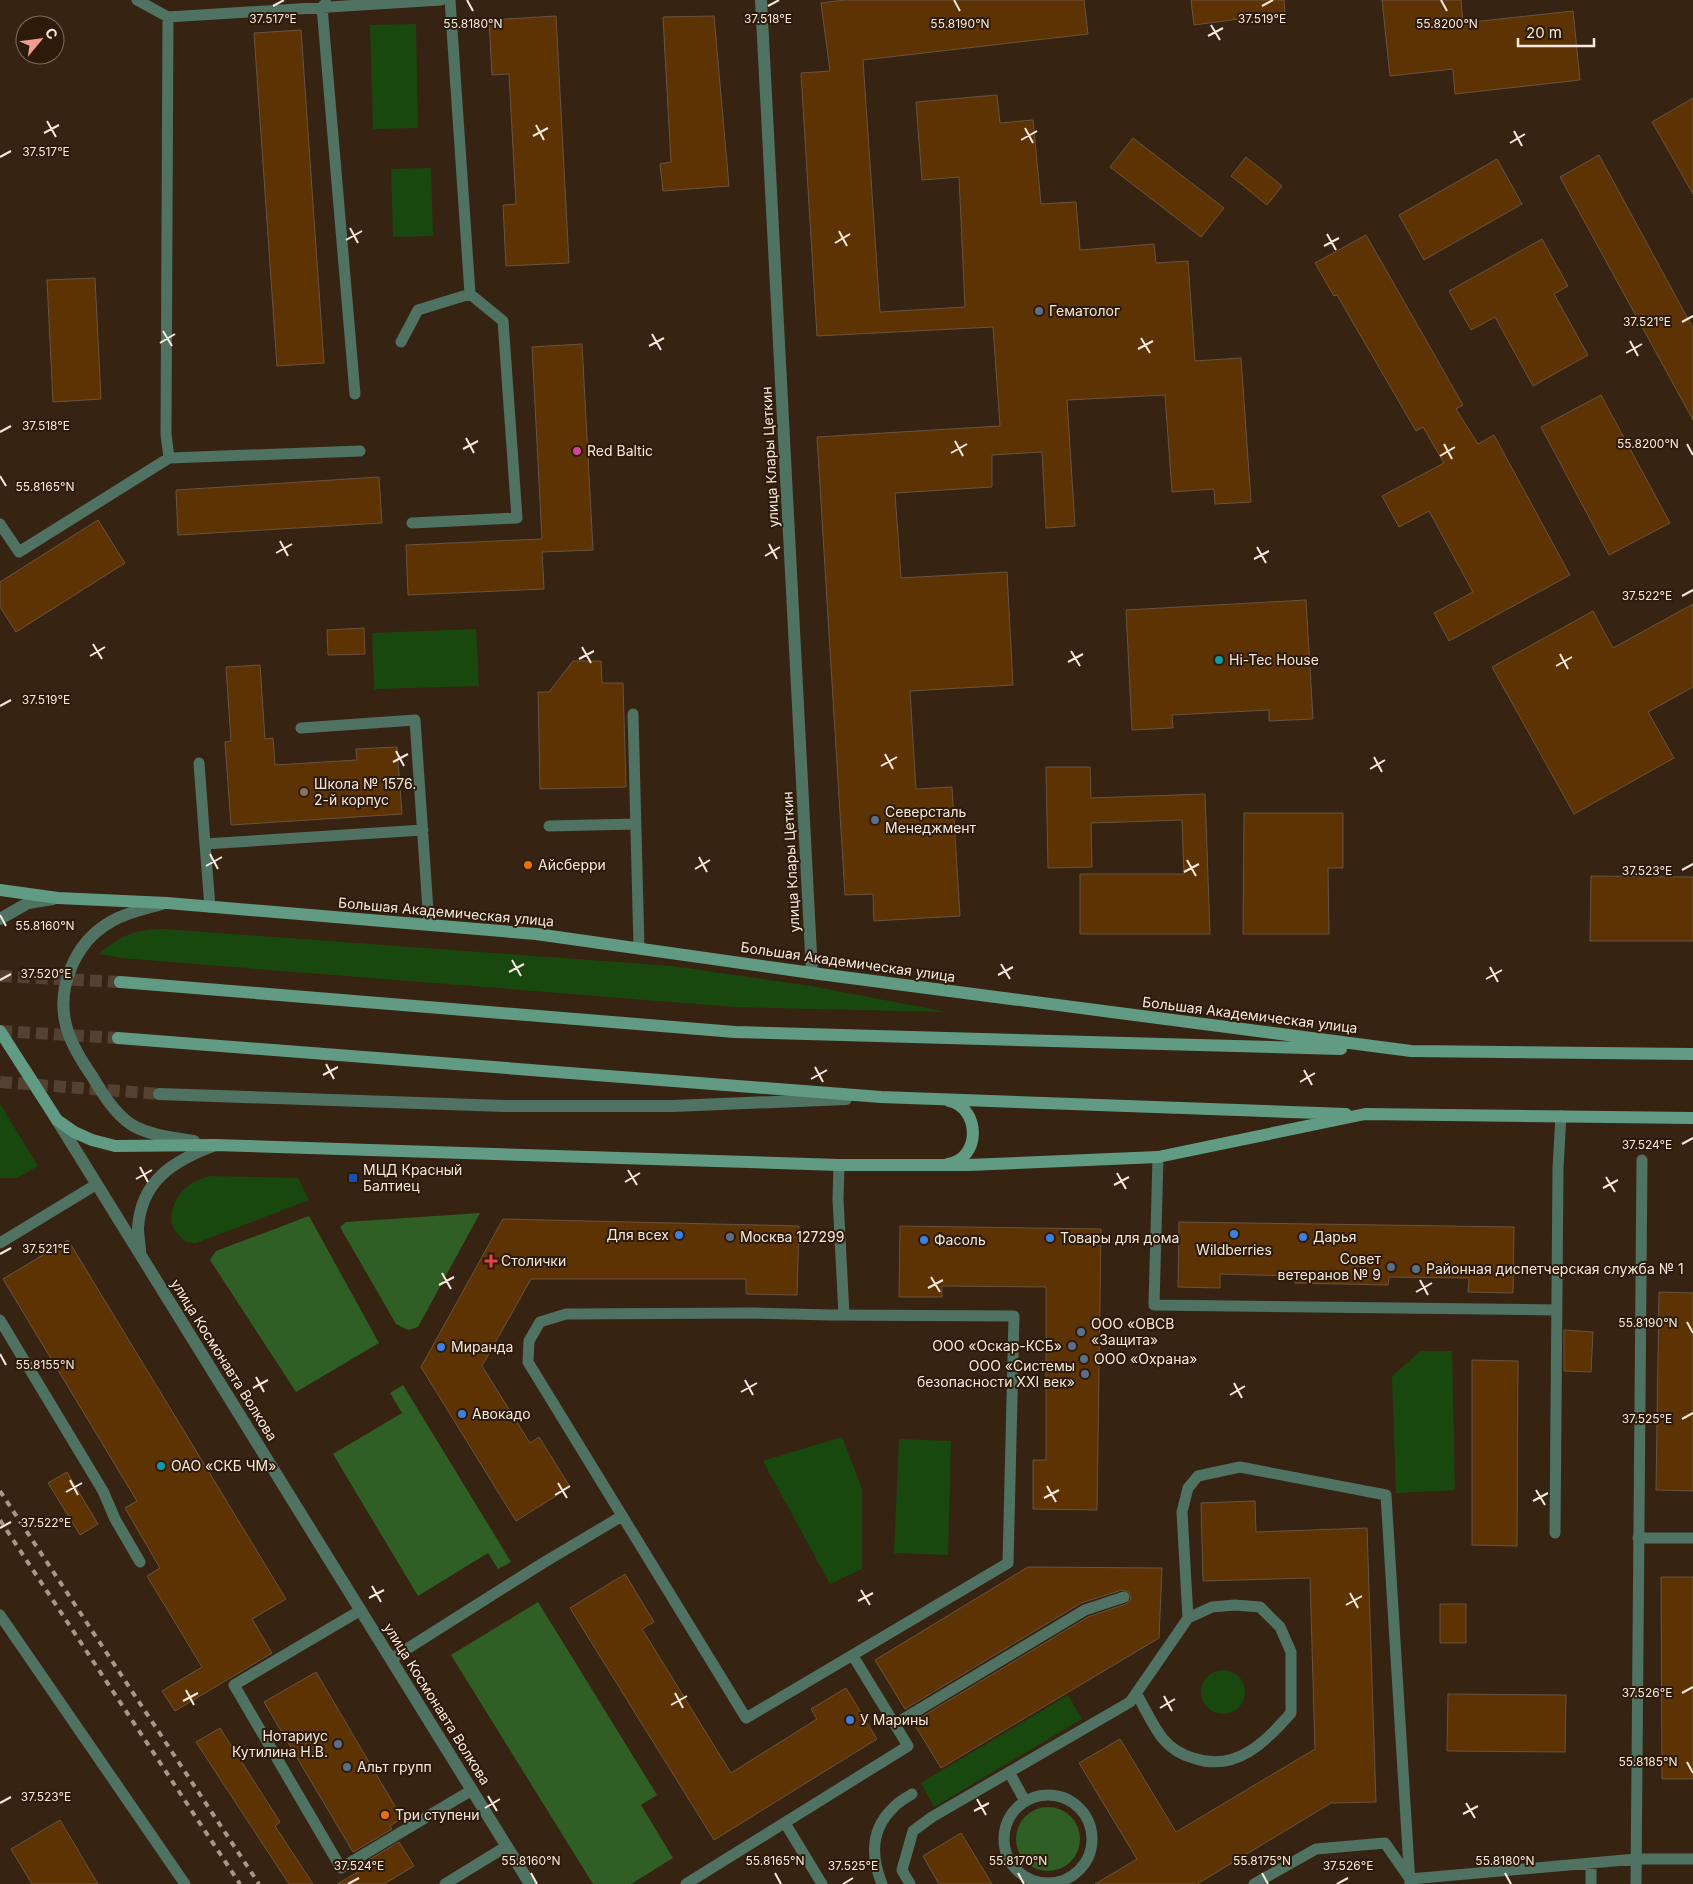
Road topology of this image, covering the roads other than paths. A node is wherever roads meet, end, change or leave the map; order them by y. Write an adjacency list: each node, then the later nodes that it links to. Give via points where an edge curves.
1 (137, 0): 6 (lane)
2 (441, 0): 5 (lane)
3 (450, 0): 7 (lane)
4 (761, 0): 28 (street, улица Клары Цеткин)
5 (325, 4): 6 (lane); 9 (lane)
6 (168, 17): 11 (lane, via 166,434)
7 (470, 294): 8 (lane, via 418,310); 12 (lane, via 503,321 516,518)
8 (401, 342)
9 (355, 394)
10 (360, 451): 11 (lane)
11 (169, 458): 13 (lane, via 19,552)
12 (412, 523)
13 (0, 524)
14 (633, 714): 17 (lane)
15 (301, 728): 19 (lane, via 415,720)
16 (199, 763): 20 (lane)
17 (636, 824): 18 (lane); 27 (lane)
18 (549, 826)
19 (423, 830): 20 (lane); 26 (lane)
20 (205, 844): 24 (lane)
21 (0, 890): 22 (main road, Большая Академическая улица)
22 (58, 898): 23 (main road, Большая Академическая улица); 25 (street, via 28,903)
23 (166, 903): 24 (main road, Большая Академическая улица); 41 (street, via 130,912 110,922 77,955 67,976 64,1003 68,1032 109,1103 134,1126 170,1138)
24 (210, 907): 26 (main road, Большая Академическая улица)
25 (0, 919)
26 (429, 925): 27 (main road, Большая Академическая улица, via 536,934)
27 (638, 948): 28 (main road, Большая Академическая улица)
28 (812, 973): 32 (main road, Большая Академическая улица)
29 (120, 982): 32 (main road, via 735,1032)
30 (0, 1031): 40 (main road, улица Космонавта Волкова)
31 (118, 1038): 35 (main road)
32 (1411, 1051): 33 (main road, Большая Академическая улица)
33 (1693, 1054)
34 (158, 1094): 35 (street, via 504,1106 673,1106)
35 (881, 1097): 36 (main road)
36 (942, 1099): 37 (main road); 45 (main road, via 953,1102 970,1116 973,1139 961,1158)
37 (1365, 1114): 38 (main road); 42 (main road)
38 (1561, 1116): 39 (main road); 49 (lane)
39 (1693, 1118)
40 (57, 1120): 41 (main road, via 74,1132 115,1146); 46 (street, улица Космонавта Волкова)
41 (215, 1145): 44 (main road); 48 (street, via 186,1156 154,1183 144,1202 138,1228)
42 (1158, 1157): 45 (main road); 49 (lane, via 1154,1305)
43 (1642, 1160): 54 (lane)
44 (839, 1165): 45 (main road); 50 (lane)
45 (940, 1165)
46 (97, 1184): 47 (lane); 48 (street, улица Космонавта Волкова)
47 (0, 1243)
48 (141, 1255): 58 (street, улица Космонавта Волкова)
49 (1557, 1310): 53 (lane)
50 (844, 1315): 52 (lane, via 566,1314 540,1322 529,1341 528,1362); 61 (lane, via 1014,1316 1008,1563)
51 (0, 1320): 56 (lane, via 103,1491)
52 (622, 1516): 61 (lane, via 746,1718); 62 (lane)
53 (1555, 1533)
54 (1638, 1538): 55 (lane); 71 (lane)
55 (1693, 1538)
56 (140, 1562)
57 (1124, 1597): 64 (lane, via 1085,1610)
58 (362, 1610): 62 (street, улица Космонавта Волкова); 66 (lane, via 234,1685 341,1868)
59 (0, 1614): 75 (lane)
60 (1188, 1618): 63 (lane); 63 (lane, via 1212,1607 1260,1607 1280,1627 1291,1652 1291,1713 1267,1740 1234,1760 1204,1762 1181,1754 1164,1740); 74 (lane, via 1182,1512 1188,1488 1198,1476 1240,1467 1386,1495)
61 (853, 1656): 64 (lane)
62 (391, 1659): 66 (street, улица Космонавта Волкова)
63 (1136, 1694): 65 (lane, via 1130,1702)
64 (894, 1724): 69 (lane, via 908,1746)
65 (1009, 1772): 68 (lane); 81 (lane, via 913,1831 902,1870)
66 (472, 1790): 70 (street, улица Космонавта Волкова)
67 (912, 1794): 80 (lane, via 892,1808 877,1832 874,1861)
68 (1025, 1801): 68 (lane, via 1053,1795 1079,1807 1087,1818 1091,1832 1087,1860 1066,1879 1037,1881 1013,1866 1004,1838 1014,1810)
69 (785, 1823): 78 (lane); 79 (lane)
70 (507, 1846): 76 (lane); 77 (street, улица Космонавта Волкова)
71 (1636, 1859): 72 (lane); 73 (lane); 84 (lane)
72 (1693, 1859)
73 (1591, 1863): 74 (lane); 83 (lane)
74 (1410, 1881): 82 (lane, via 1385,1843 1316,1849)
75 (185, 1884)
76 (445, 1884)
77 (530, 1884)
78 (686, 1884)
79 (822, 1884)
80 (882, 1884)
81 (910, 1884)
82 (1254, 1884)
83 (1590, 1884)
84 (1636, 1884)

